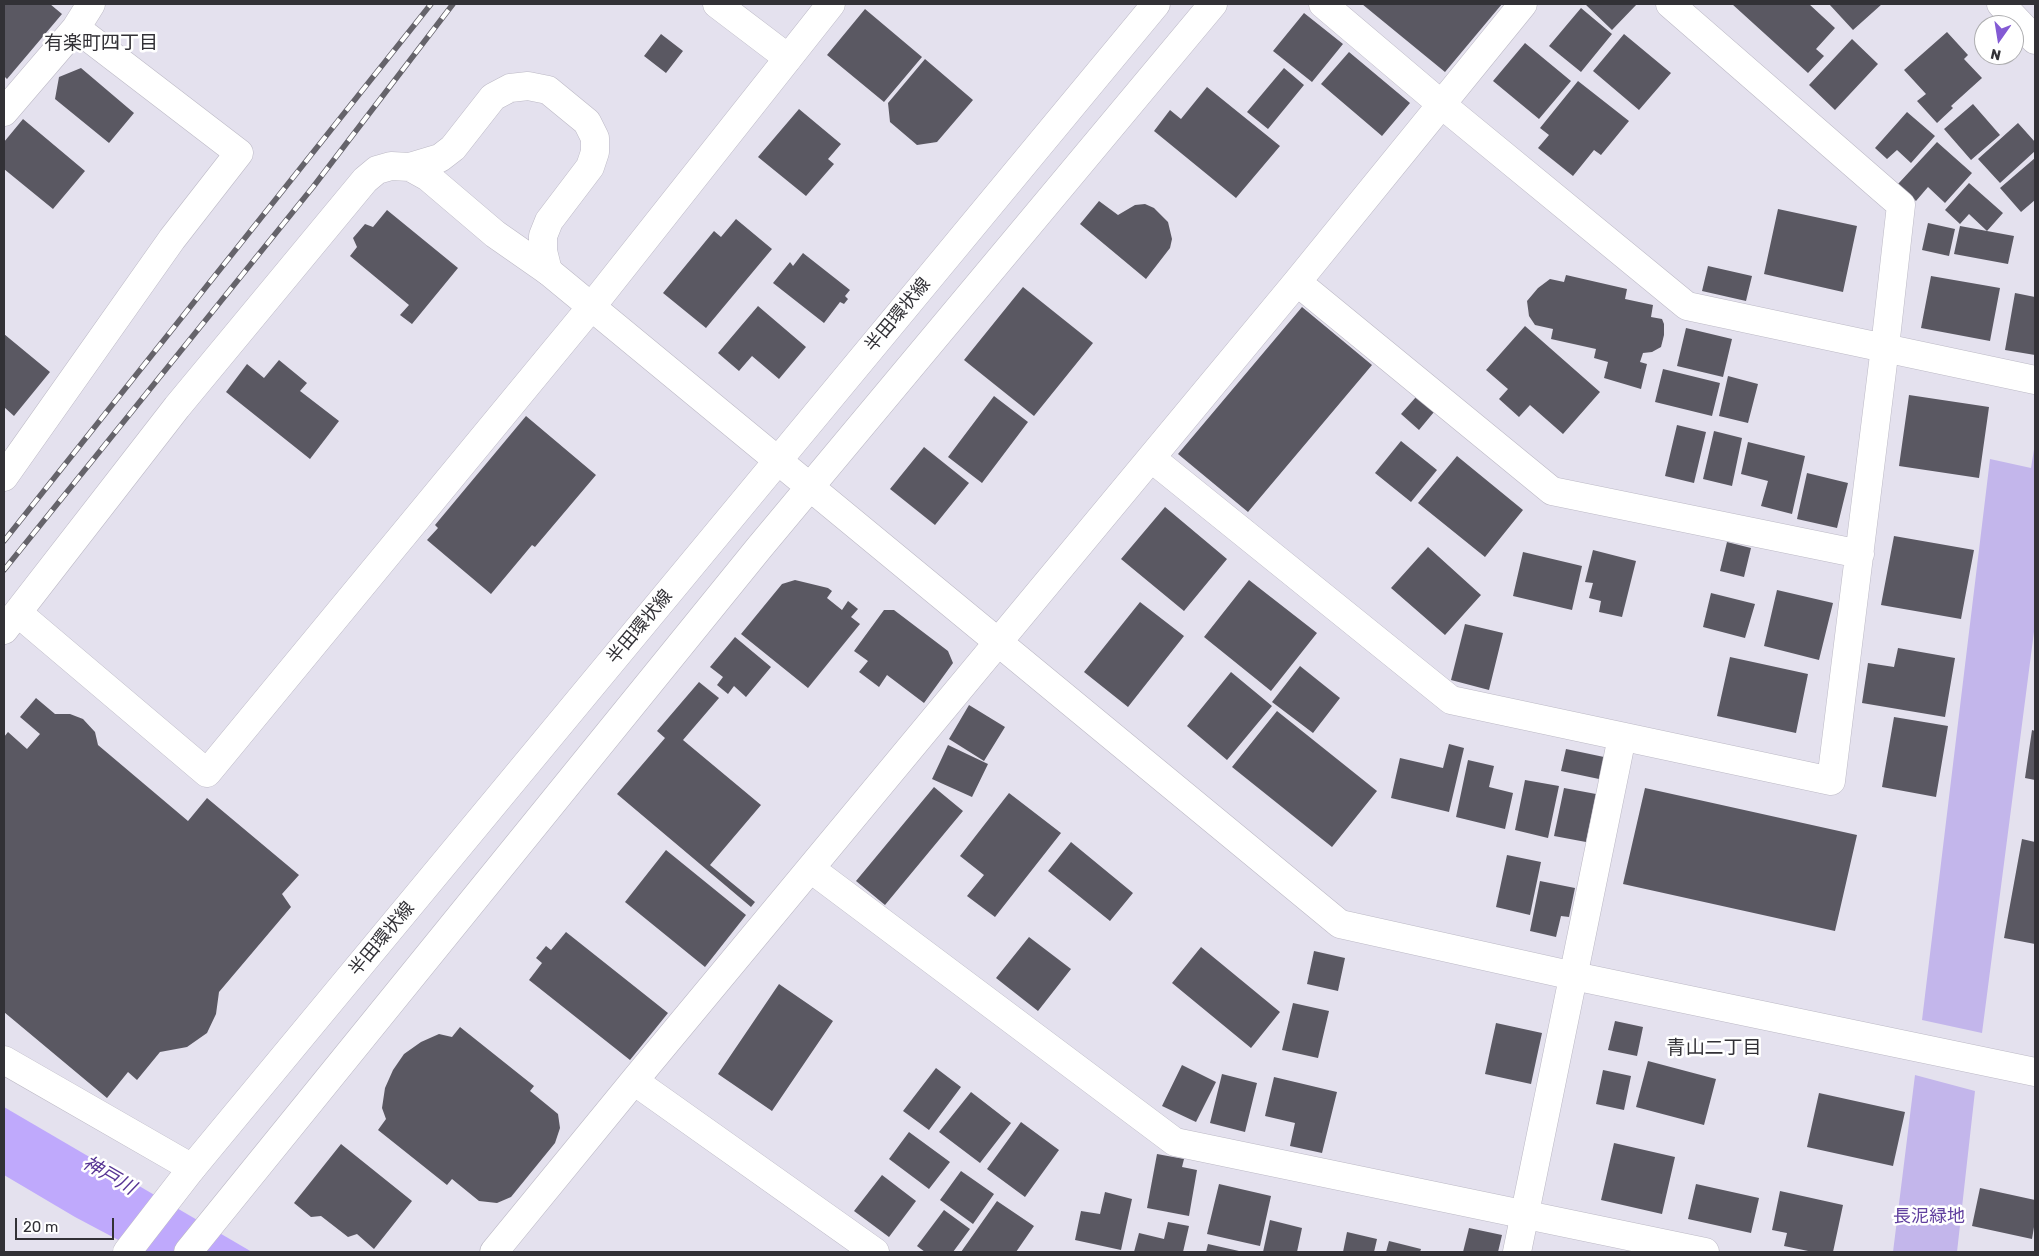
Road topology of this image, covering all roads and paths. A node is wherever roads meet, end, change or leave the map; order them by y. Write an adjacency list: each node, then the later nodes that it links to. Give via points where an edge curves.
1 (91, 4): 10 (street)
2 (717, 4): 12 (street)
3 (831, 4): 12 (street)
4 (1156, 4): 26 (street, 半田環状線)
5 (1214, 4): 28 (street)
6 (1323, 4): 13 (street)
7 (1523, 4): 13 (street)
8 (1670, 4): 23 (street, via 1901,205)
9 (2001, 4): 11 (street)
10 (76, 28): 14 (street); 27 (street, via 239,153 172,239)
11 (2035, 40)
12 (788, 58): 22 (street)
13 (1441, 104): 21 (street); 23 (street, via 1687,306)
14 (4, 112)
15 (453, 148): 16 (street, via 440,158); 17 (street, via 445,177); 18 (street, via 493,97 510,88 528,86 548,90 587,122 595,138 590,167)
16 (410, 167): 17 (street); 30 (street, via 391,166 377,170 365,180 177,408)
17 (450, 195): 19 (street)
18 (549, 220): 19 (street, via 534,231 517,236); 20 (street, via 543,236)
19 (495, 234): 20 (street)
20 (548, 270): 22 (street)
21 (1297, 282): 25 (street); 29 (street, via 1552,490)
22 (592, 306): 26 (street); 30 (street, via 207,772)
23 (1885, 347): 24 (street); 29 (street)
24 (2035, 380)
25 (1151, 458): 31 (street); 32 (street, via 1450,700)
26 (777, 461): 28 (street); 38 (street, 半田環状線)
27 (4, 477)
28 (811, 488): 31 (street); 41 (street)
29 (1860, 554): 32 (street, via 1831,781)
30 (11, 622)
31 (998, 642): 33 (street); 34 (street, via 1340,924)
32 (1622, 737): 34 (street)
33 (811, 869): 37 (street); 39 (street, via 1174,1142)
34 (1574, 976): 36 (street); 39 (street)
35 (4, 1060): 38 (street)
36 (2035, 1072)
37 (634, 1081): 42 (street); 43 (street)
38 (188, 1173): 40 (street, 半田環状線)
39 (1525, 1214): 44 (street); 45 (street)
40 (128, 1250)
41 (188, 1252)
42 (494, 1252)
43 (875, 1252)
44 (1517, 1252)
45 (1705, 1252)

